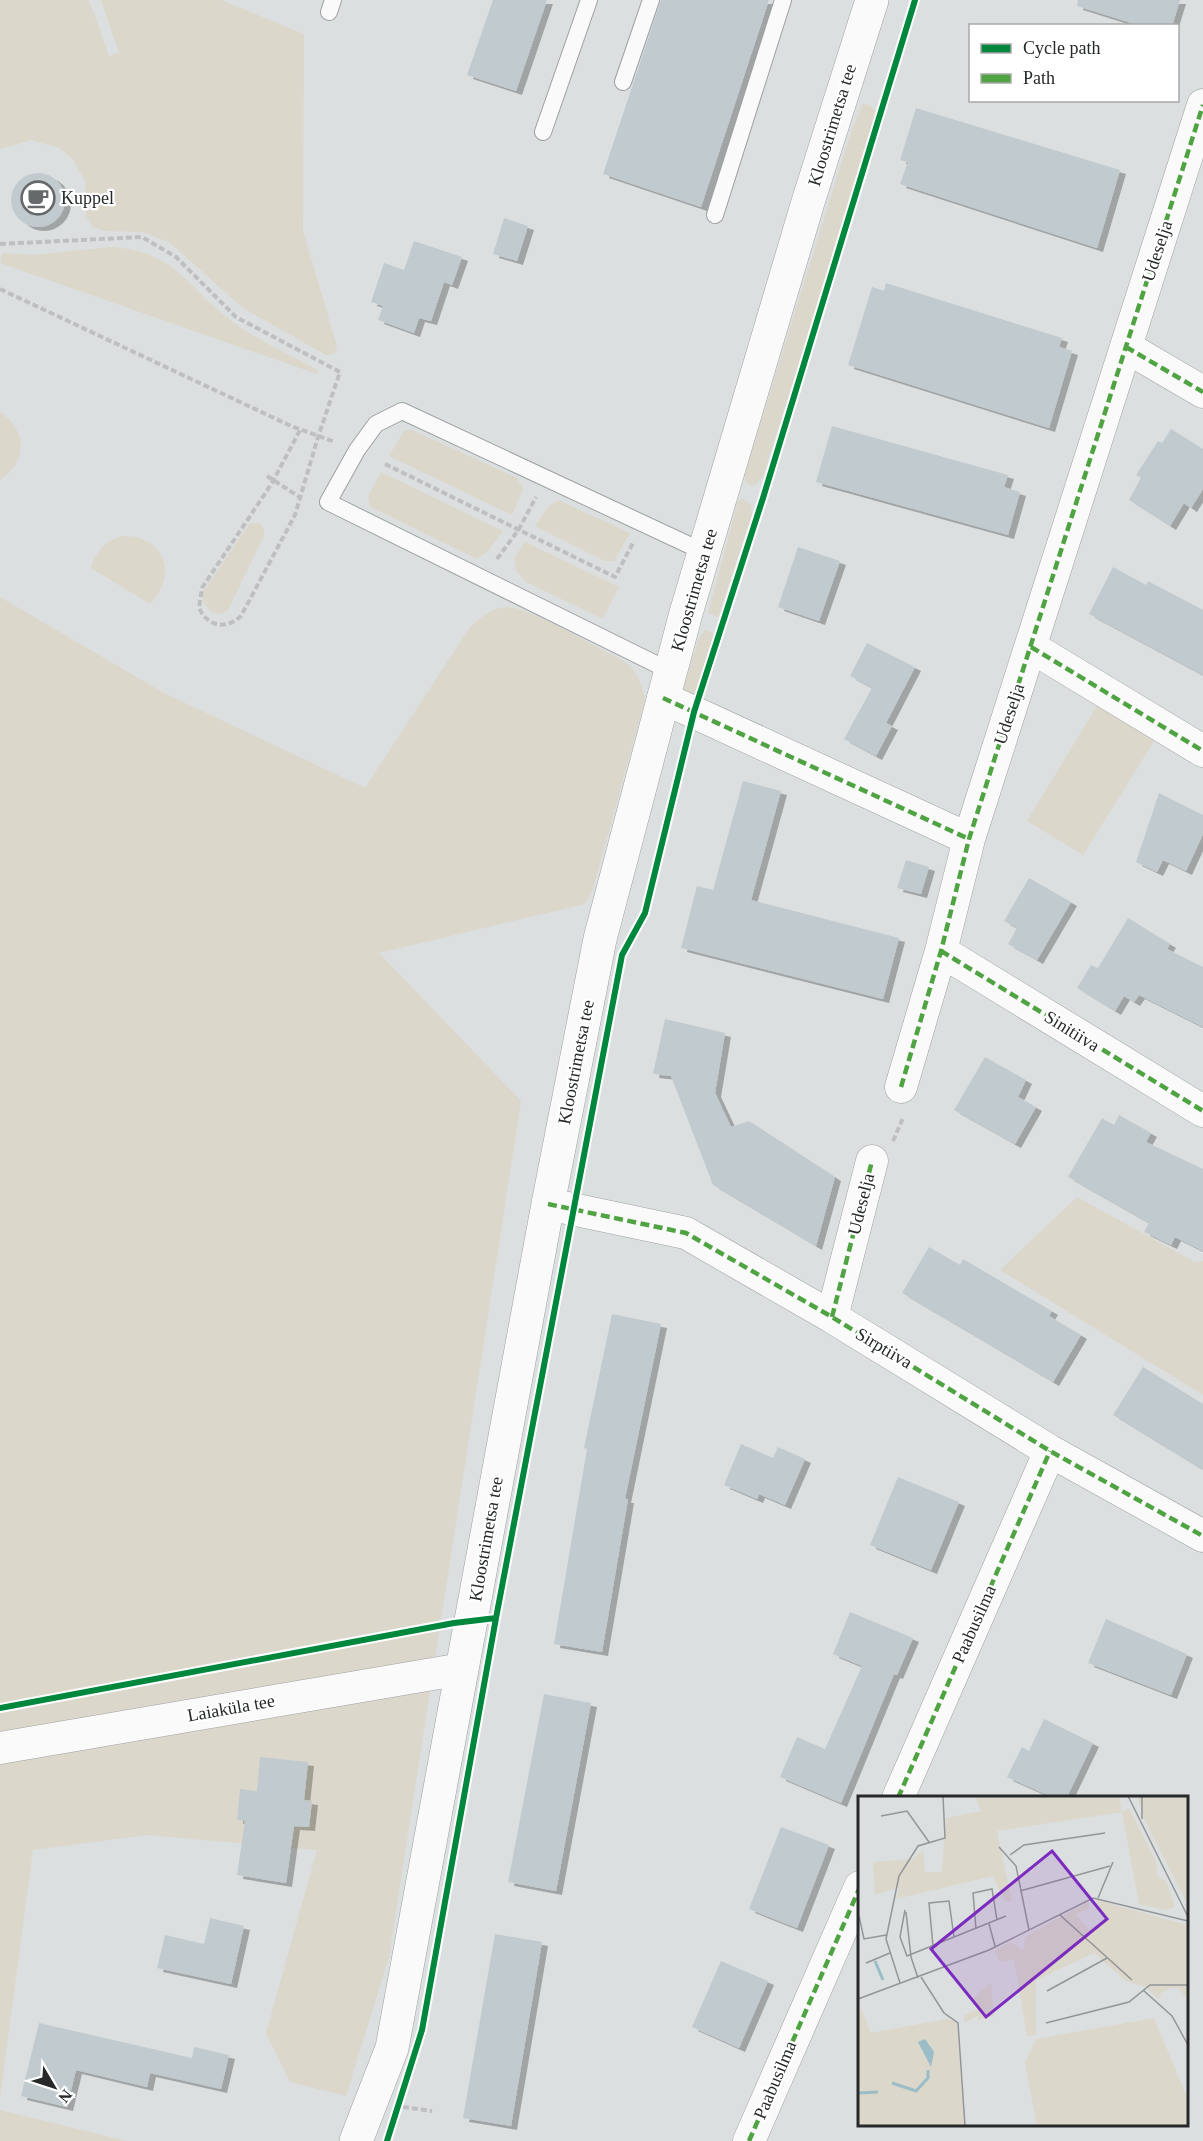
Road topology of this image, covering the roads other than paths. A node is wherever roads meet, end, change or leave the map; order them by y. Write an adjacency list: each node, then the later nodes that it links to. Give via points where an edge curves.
1 (589, 0): 7 (lane)
2 (651, 0): 5 (lane)
3 (783, 0): 8 (lane)
4 (872, 0): 11 (main road, Kloostrimetsa tee)
5 (623, 82)
6 (1203, 105): 9 (street, Udeselja)
7 (543, 132)
8 (715, 215)
9 (1126, 347): 10 (street); 12 (street, Udeselja)
10 (1203, 392)
11 (704, 552): 13 (main road, Kloostrimetsa tee); 13 (lane, via 402,411 376,424 328,502)
12 (1031, 647): 14 (street); 15 (street, Udeselja)
13 (666, 685): 15 (street); 20 (main road, Kloostrimetsa tee, via 600,939)
14 (1203, 751)
15 (969, 839): 16 (street, Udeselja)
16 (941, 951): 17 (street, Udeselja); 18 (street, Sinitiiva)
17 (901, 1087)
18 (1203, 1111)
19 (872, 1161): 21 (street, Udeselja)
20 (548, 1204): 21 (street, Sirptiiva, via 686,1233); 24 (main road, Kloostrimetsa tee)
21 (832, 1317): 22 (street, Sirptiiva)
22 (1050, 1450): 23 (street, Sirptiiva); 26 (street, Paabusilma)
23 (1203, 1536)
24 (462, 1669): 25 (street, Laiaküla tee); 28 (main road, Kloostrimetsa tee, via 392,2048)
25 (0, 1748)
26 (898, 1796)
27 (858, 1892): 29 (street, Paabusilma)
28 (356, 2141)
29 (749, 2141)

